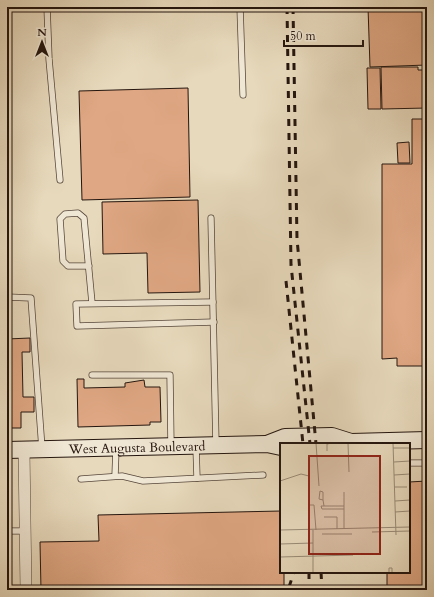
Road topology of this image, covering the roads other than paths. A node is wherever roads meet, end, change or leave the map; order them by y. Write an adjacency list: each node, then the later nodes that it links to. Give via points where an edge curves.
1 (47, 7): 4 (lane)
2 (240, 7): 3 (lane)
3 (243, 95)
4 (60, 180)
5 (211, 218): 8 (lane)
6 (89, 266): 6 (lane, via 84,218 78,213 65,214 60,219 63,261 68,266); 9 (lane)
7 (7, 297): 19 (lane, via 32,298)
8 (213, 302): 9 (lane); 10 (lane)
9 (92, 304): 10 (lane, via 76,304 77,326)
10 (214, 322): 14 (lane)
11 (92, 375): 16 (lane, via 170,375)
12 (427, 440): 13 (street, West Augusta Boulevard)
13 (347, 443): 15 (street, West Augusta Boulevard, via 332,436 285,437)
14 (216, 445): 15 (street, West Augusta Boulevard); 17 (street, West Augusta Boulevard)
15 (274, 445)
16 (171, 446): 17 (street, West Augusta Boulevard); 18 (street, West Augusta Boulevard)
17 (196, 446): 26 (lane)
18 (116, 447): 19 (street, West Augusta Boulevard); 25 (lane)
19 (42, 449): 21 (street, West Augusta Boulevard)
20 (7, 450): 21 (street, West Augusta Boulevard)
21 (24, 450): 29 (street)
22 (410, 463): 23 (lane)
23 (427, 463)
24 (263, 475): 26 (lane)
25 (115, 476): 26 (lane, via 143,481); 27 (lane)
26 (196, 478)
27 (80, 479)
28 (7, 531): 29 (lane)
29 (25, 531): 30 (street)
30 (26, 590)

